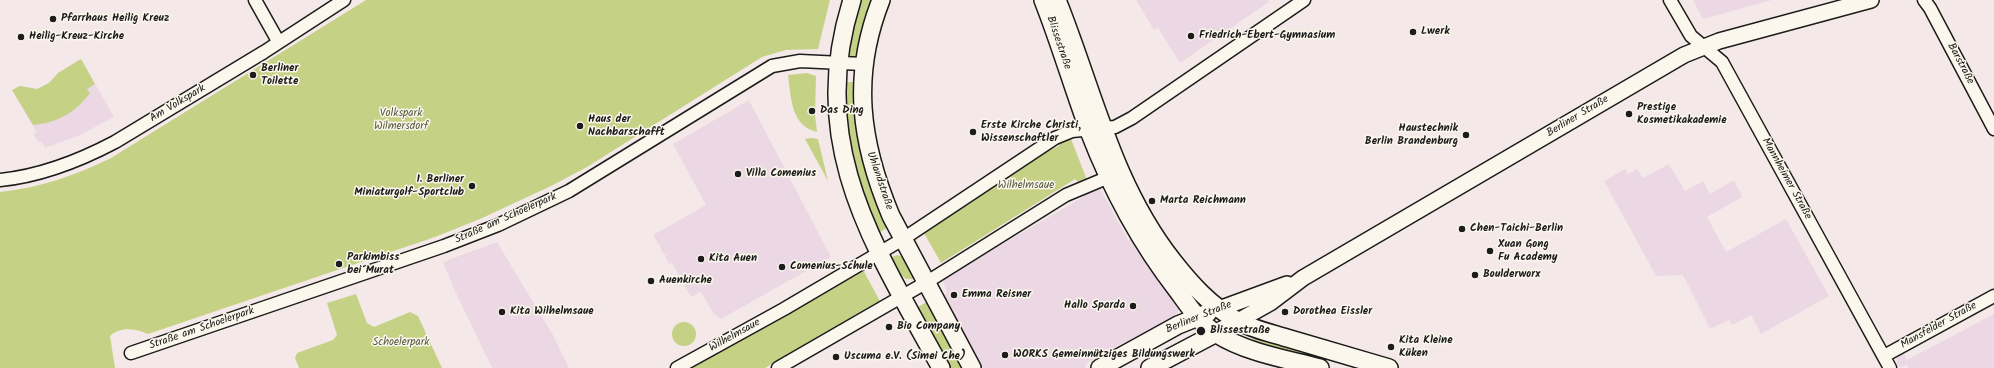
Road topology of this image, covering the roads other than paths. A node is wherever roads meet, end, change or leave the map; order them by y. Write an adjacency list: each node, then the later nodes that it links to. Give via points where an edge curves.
1 (255, 0): 11 (street)
2 (344, 0): 11 (street, Am Volkspark)
3 (852, 0): 13 (main road)
4 (881, 0): 14 (main road, Uhlandstraße, via 873,20)
5 (1043, 0): 15 (main road, Blissestraße)
6 (1057, 0): 15 (main road, Blissestraße)
7 (1304, 0): 15 (street, Wilhelmsaue, via 1148,109 1120,125)
8 (1670, 0): 12 (street, Mannheimer Straße, via 1688,31)
9 (1871, 0): 12 (street, Berliner Straße)
10 (1924, 0): 16 (street, Barstraße)
11 (278, 41): 18 (street, Am Volkspark, via 264,52 91,155 29,176)
12 (1705, 46): 21 (street, Berliner Straße, via 1673,61); 30 (street, Mannheimer Straße, via 1722,62)
13 (838, 64): 14 (street, Straße am Schoelerpark); 20 (main road, via 837,116 843,154 856,201); 29 (street, Straße am Schoelerpark, via 800,61 772,66 569,191 498,225 444,246)
14 (863, 64): 19 (main road, Uhlandstraße, via 866,142 881,191)
15 (1096, 129): 17 (main road, Blissestraße); 19 (street, Wilhelmsaue, via 1072,131 1054,138); 25 (main road, Blissestraße, via 1150,230 1195,287)
16 (1994, 129)
17 (1109, 178): 22 (street, via 1066,195); 26 (main road, Blissestraße, via 1156,263)
18 (0, 180)
19 (903, 239): 20 (street, Wilhelmsaue); 22 (main road, Uhlandstraße)
20 (879, 253): 23 (main road); 31 (street, Wilhelmsaue)
21 (1303, 278): 25 (street, Berliner Straße); 27 (street, Berliner Straße, via 1270,303)
22 (927, 282): 23 (street); 34 (main road, Uhlandstraße)
23 (902, 296): 32 (street); 33 (main road)
24 (1994, 296): 30 (street, Mansfelder Straße)
25 (1219, 309): 26 (main road, Berliner Straße); 27 (main road, Blissestraße)
26 (1198, 317): 28 (main road, Blissestraße); 35 (main road, Berliner Straße, via 1178,325)
27 (1238, 321): 28 (main road, Berliner Straße); 38 (main road, Blissestraße)
28 (1215, 333): 36 (main road, Berliner Straße); 37 (main road, Blissestraße, via 1242,346)
29 (131, 353)
30 (1884, 356): 39 (street, Mannheimer Straße)
31 (677, 368)
32 (778, 368)
33 (941, 368)
34 (972, 368)
35 (1100, 368)
36 (1150, 368)
37 (1320, 368)
38 (1389, 368)
39 (1890, 368)

